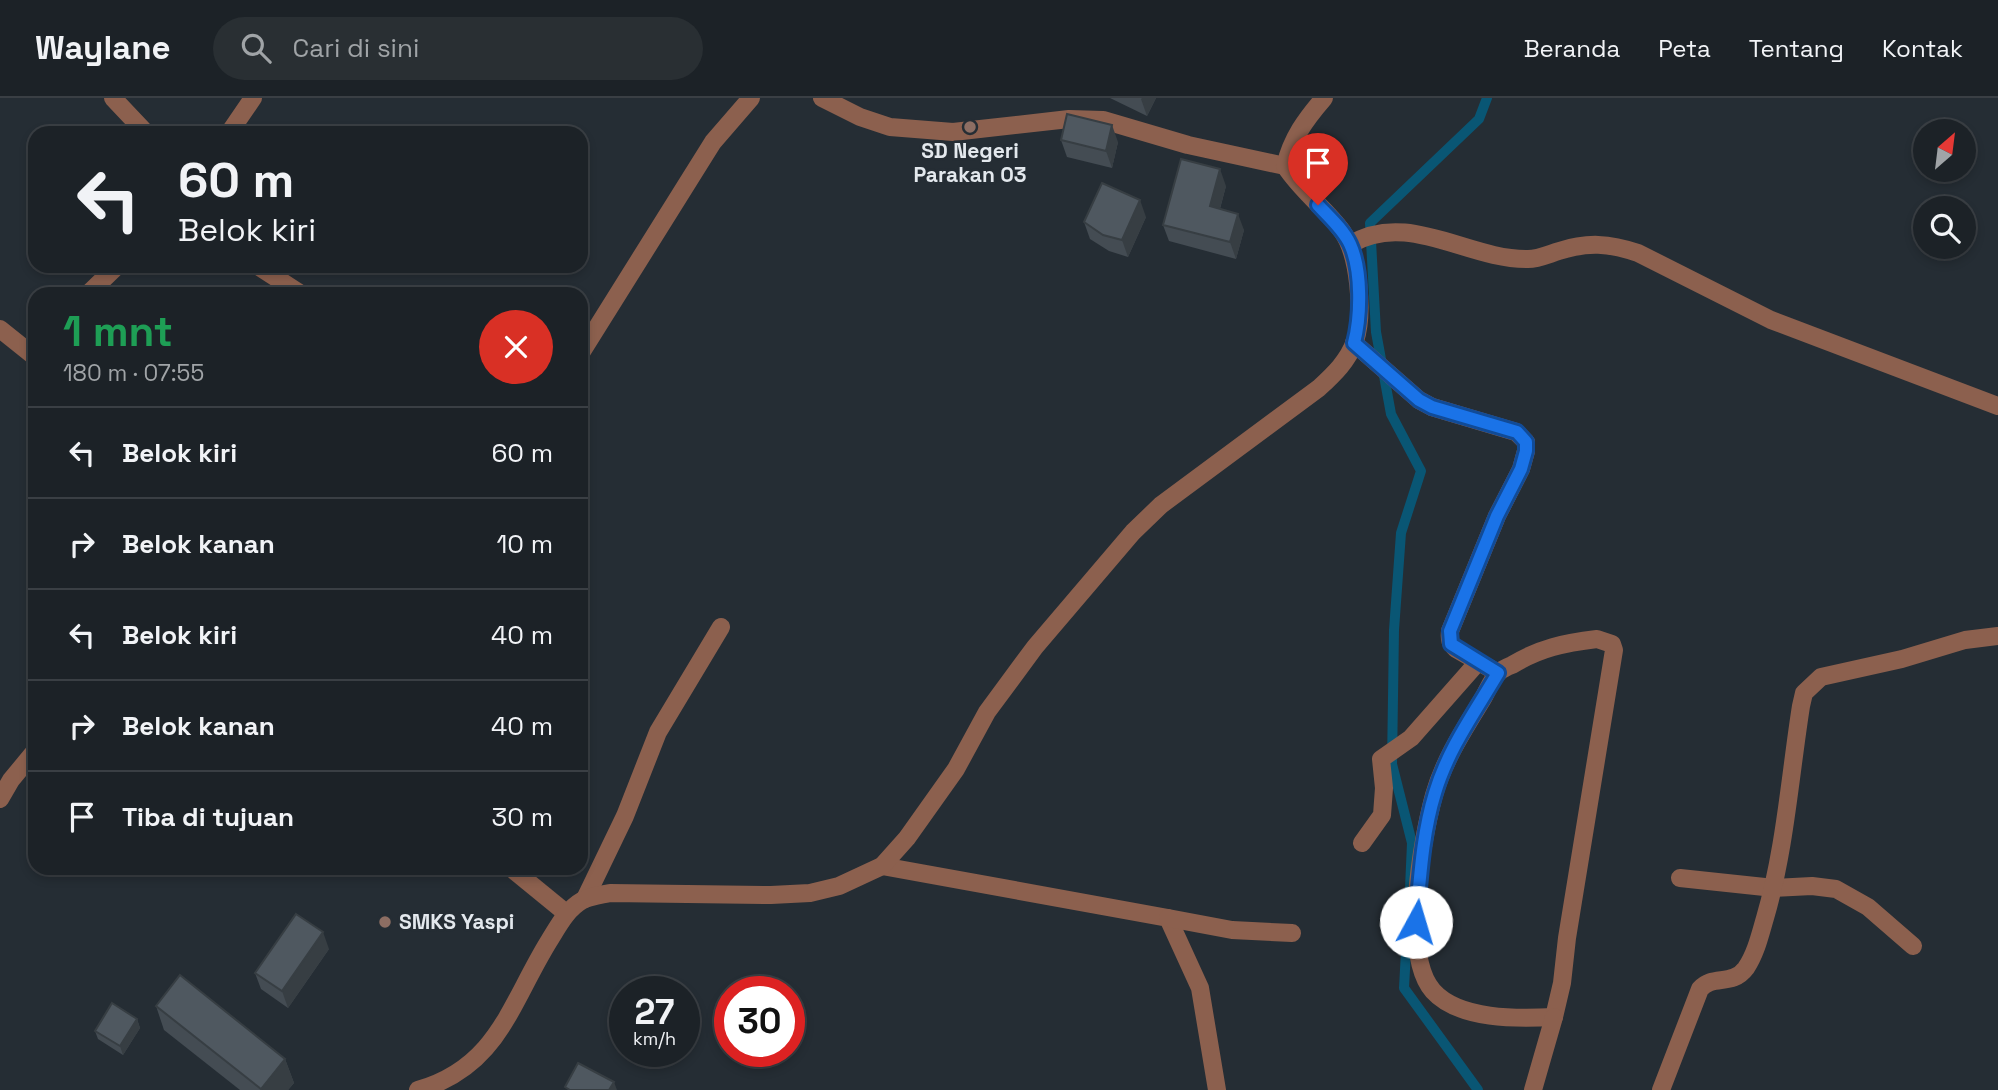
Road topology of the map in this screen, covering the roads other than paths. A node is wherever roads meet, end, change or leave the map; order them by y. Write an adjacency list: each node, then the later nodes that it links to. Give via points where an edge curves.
1 (113, 98): 6 (street)
2 (253, 98): 7 (street)
3 (751, 98): 15 (street, via 713,142)
4 (822, 98): 8 (street, via 890,127 953,132 1069,119 1103,121)
5 (1324, 98): 8 (street, via 1300,127)
6 (139, 126)
7 (234, 126)
8 (1285, 166): 9 (street, via 1341,230)
9 (1357, 240): 17 (street); 18 (street, via 1397,231 1510,259 1532,259 1581,244 1619,247 1771,320)
10 (110, 273): 12 (street)
11 (269, 273): 13 (street)
12 (95, 287)
13 (290, 287)
14 (0, 329): 16 (street)
15 (588, 342)
16 (28, 346)
17 (1361, 348): 21 (street, via 1419,400 1517,432 1526,442 1521,469 1450,631 1451,644); 26 (street, via 1319,388 1161,505 1125,540 1035,646 987,712 956,769)
18 (1998, 406)
19 (721, 627): 30 (street, via 658,733)
20 (1998, 636): 29 (street, via 1965,640 1821,677 1810,685 1801,706)
21 (1478, 662): 22 (street); 25 (street, via 1411,738 1381,759 1382,815)
22 (1498, 673): 35 (street, via 1462,731 1434,794 1421,872 1417,953 1432,990 1455,1008 1507,1018); 35 (street, via 1534,652 1565,643 1597,639 1612,644 1614,650)
23 (28, 759): 24 (street)
24 (0, 799)
25 (1362, 843)
26 (882, 866): 30 (street, via 839,886 810,893 610,893); 32 (street)
27 (520, 875): 31 (street)
28 (1680, 878): 29 (street)
29 (1774, 888): 34 (street, via 1836,889 1868,907); 39 (street, via 1757,946 1745,968 1730,980 1709,981 1700,989)
30 (585, 899): 31 (street)
31 (566, 913): 36 (street, via 487,1046 457,1074)
32 (1168, 918): 33 (street, via 1232,930); 37 (street, via 1200,988)
33 (1292, 933)
34 (1913, 946)
35 (1554, 1017): 38 (street)
36 (418, 1090)
37 (1217, 1090)
38 (1533, 1090)
39 (1661, 1090)

